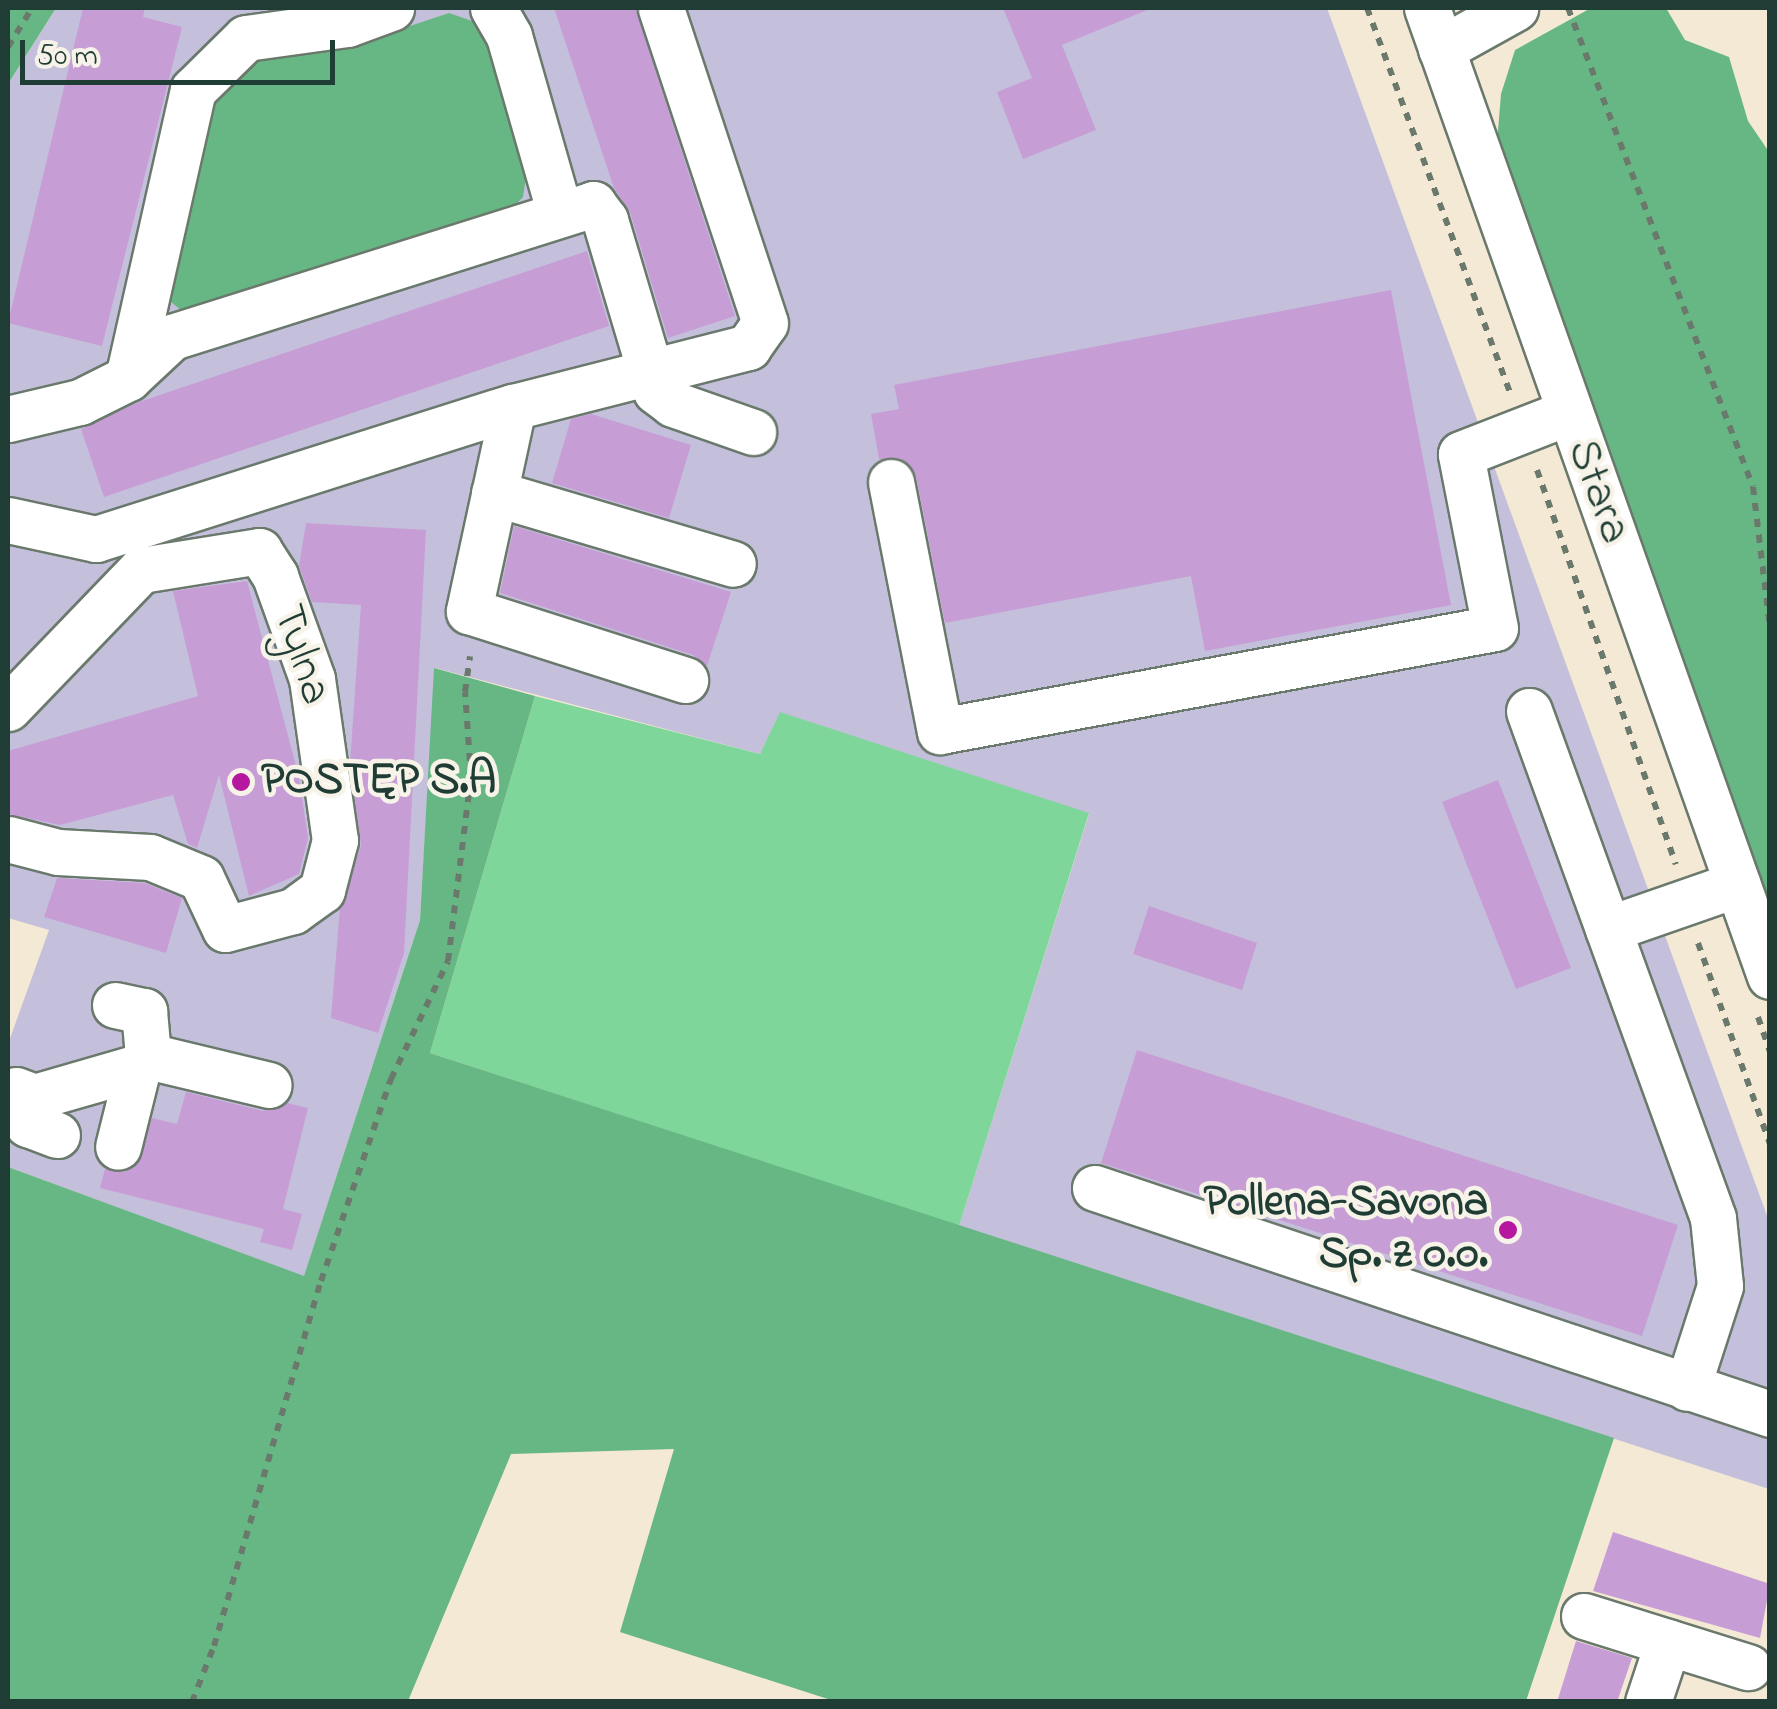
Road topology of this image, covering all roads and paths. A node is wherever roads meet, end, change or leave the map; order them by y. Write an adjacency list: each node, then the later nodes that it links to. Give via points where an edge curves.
1 (32, 8): 10 (path)
2 (494, 8): 11 (street, via 509,36)
3 (661, 8): 12 (street, via 765,323 748,347)
4 (1368, 8): 17 (path)
5 (1515, 8): 9 (street)
6 (1568, 8): 24 (path, via 1753,487)
7 (376, 11): 8 (street)
8 (276, 20): 13 (street, via 246,38 193,90)
9 (1434, 28): 15 (street, Stara)
10 (8, 47)
11 (560, 214): 12 (street, via 594,204 606,220); 13 (street, via 172,337)
12 (648, 374): 14 (street); 18 (street, via 673,404)
13 (128, 378): 16 (street, via 80,402)
14 (514, 406): 20 (street); 21 (street, via 96,539)
15 (1569, 412): 17 (street); 29 (street, Stara)
16 (8, 419)
17 (1523, 430): 19 (street, via 1461,454 1495,628 940,731); 30 (path)
18 (753, 432)
19 (891, 482)
20 (494, 493): 22 (street); 23 (street)
21 (8, 520)
22 (733, 564)
23 (468, 611): 25 (street); 45 (path, via 474,631 465,692 471,777 448,961 391,1079 320,1281)
24 (1770, 627)
25 (685, 680)
26 (8, 708): 28 (street, Tylna, via 141,570 259,552 312,679 336,840 322,890 292,911 224,929 201,878 150,857 58,852)
27 (1529, 711): 31 (street)
28 (8, 840)
29 (1737, 884): 30 (street); 32 (street, Stara)
30 (1686, 902): 31 (street); 37 (path)
31 (1608, 929): 40 (street, via 1713,1218 1720,1286)
32 (1770, 976)
33 (115, 1004): 34 (street, via 144,1012)
34 (143, 1062): 35 (street); 36 (street); 38 (street)
35 (269, 1084)
36 (33, 1106)
37 (1770, 1144)
38 (118, 1147)
39 (1095, 1188): 40 (street)
40 (1687, 1388): 41 (street)
41 (1770, 1414)
42 (1584, 1616): 43 (street)
43 (1668, 1642): 44 (street); 46 (street)
44 (1748, 1668)
45 (192, 1702)
46 (1648, 1702)

